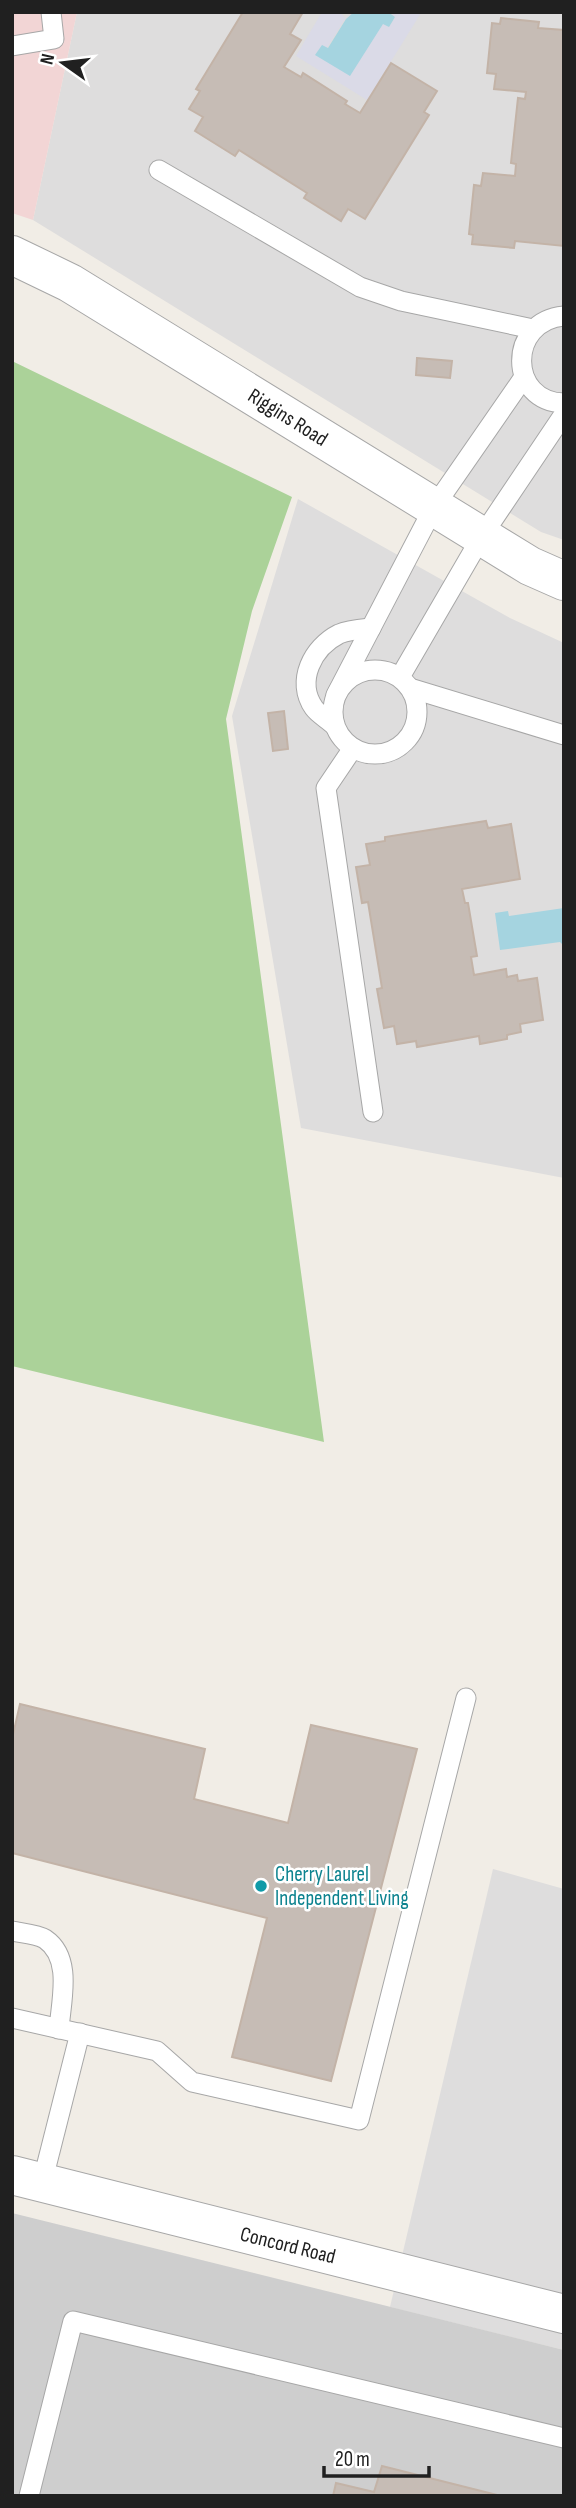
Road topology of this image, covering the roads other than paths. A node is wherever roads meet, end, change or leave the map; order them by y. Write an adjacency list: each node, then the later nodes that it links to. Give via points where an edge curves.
1 (51, 12): 2 (lane, via 54,40)
2 (12, 46)
3 (159, 170): 6 (lane, via 360,287 401,301)
4 (12, 255): 10 (street, Riggins Road, via 70,283)
5 (564, 316): 6 (lane)
6 (534, 329): 7 (lane, via 524,341 520,362)
7 (524, 377): 8 (lane, via 544,399); 10 (lane)
8 (564, 403)
9 (564, 414): 11 (lane)
10 (434, 506): 11 (street, Riggins Road); 13 (lane)
11 (482, 536): 12 (street, Riggins Road); 14 (lane)
12 (564, 581)
13 (371, 628): 15 (lane); 16 (lane, via 341,633 320,645 311,661 305,680 313,707)
14 (405, 682): 15 (lane, via 385,670 370,669 344,683); 17 (lane); 18 (lane, via 416,701 417,716 407,739 382,753)
15 (337, 695): 16 (lane, via 332,711)
16 (335, 726): 18 (lane)
17 (564, 735)
18 (353, 748): 19 (lane, via 326,788)
19 (373, 1112)
20 (466, 1698): 24 (lane, via 359,2120 192,2082 158,2051)
21 (12, 1931): 23 (lane, via 44,1939 59,1957 64,1980)
22 (12, 2018): 23 (lane)
23 (59, 2029): 24 (lane)
24 (80, 2033): 25 (lane)
25 (27, 2179): 26 (street, Concord Road)
26 (564, 2314)
27 (564, 2438): 28 (lane, via 73,2321)
28 (29, 2496)

